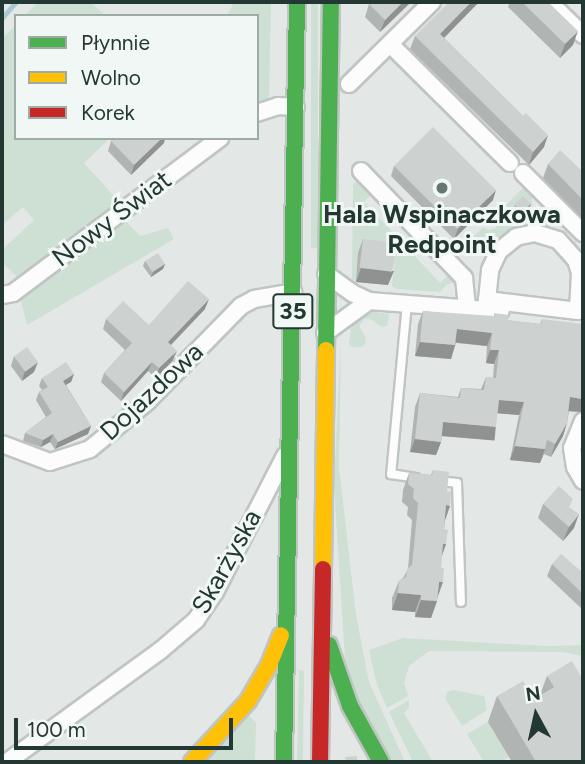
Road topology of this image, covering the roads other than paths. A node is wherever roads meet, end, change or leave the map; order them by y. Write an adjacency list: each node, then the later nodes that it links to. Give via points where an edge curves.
1 (297, 2): 8 (main road, 35)
2 (331, 2): 15 (main road, 35)
3 (432, 2): 6 (street)
4 (549, 2): 5 (street)
5 (579, 26)
6 (390, 44): 7 (street); 11 (street)
7 (349, 84)
8 (296, 107): 9 (street, via 278,106); 16 (main road, 35)
9 (259, 112)
10 (217, 140): 17 (street, Nowy Świat, via 13,293)
11 (509, 163)
12 (361, 171): 21 (street, via 464,278)
13 (523, 173): 14 (street)
14 (583, 233)
15 (326, 274): 19 (street); 23 (main road, 35)
16 (293, 292): 25 (street, Dojazdowa, via 241,306 147,402 90,449 50,462); 26 (main road, 35)
17 (2, 295)
18 (487, 300): 18 (street, via 494,260 516,237 552,236 565,244 576,260 578,311)
19 (369, 301): 20 (street); 23 (street)
20 (407, 303): 21 (street); 28 (lane, via 391,474 457,483)
21 (467, 308): 22 (street)
22 (583, 320)
23 (325, 332): 30 (main road, 35)
24 (583, 421): 27 (street, via 572,448)
25 (2, 444)
26 (291, 445): 29 (main road, 35); 32 (street, Skarżyska, via 196,620 162,650)
27 (583, 481)
28 (461, 602)
29 (289, 614): 31 (main road, 35); 33 (main road, via 259,684)
30 (324, 626): 31 (main road, 35); 36 (main road, via 350,706)
31 (304, 651): 34 (main road, 35); 35 (main road, 35)
32 (7, 762)
33 (192, 762)
34 (284, 762)
35 (320, 762)
36 (381, 762)

